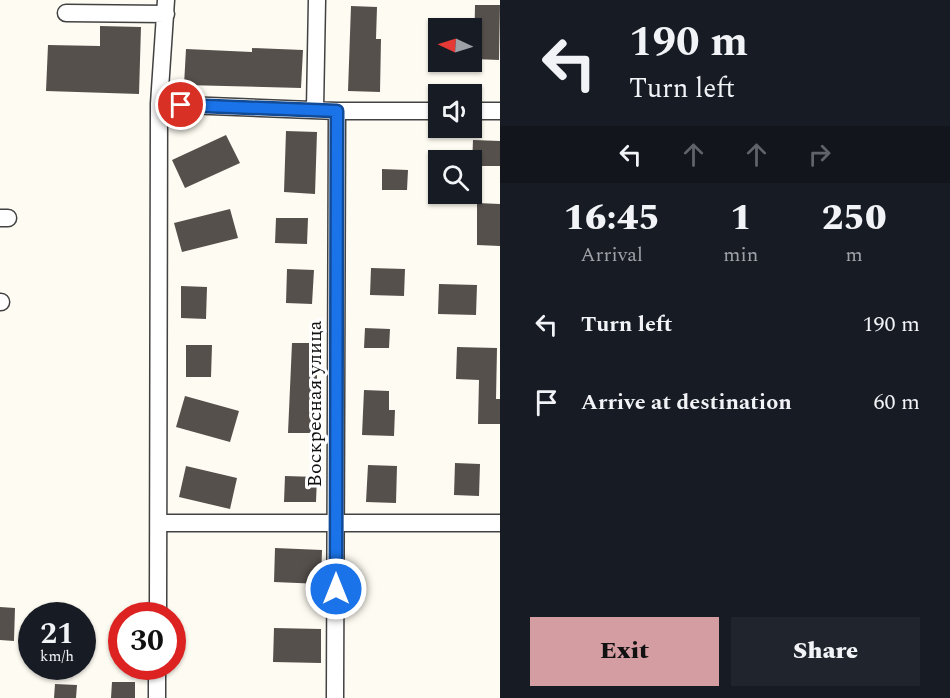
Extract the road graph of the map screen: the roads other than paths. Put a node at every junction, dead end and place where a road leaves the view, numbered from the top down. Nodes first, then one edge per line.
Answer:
1 (317, 0) edge
2 (166, 7) edge
3 (66, 13) dead end
4 (159, 104) junction
5 (315, 109) junction
6 (337, 111) junction
7 (428, 111) edge
8 (482, 111) edge
9 (500, 111) edge
10 (159, 523) junction
11 (336, 523) junction
12 (500, 523) edge
13 (158, 602) edge
14 (158, 680) edge
15 (157, 698) edge
16 (335, 698) edge

1 - 5 street
2 - 3 street
2 - 4 street
4 - 5 street
4 - 10 street
5 - 6 street
6 - 7 street
6 - 11 street, Воскресная улица
8 - 9 street
10 - 11 street
10 - 13 street
11 - 12 street
11 - 16 street, Воскресная улица
14 - 15 street

